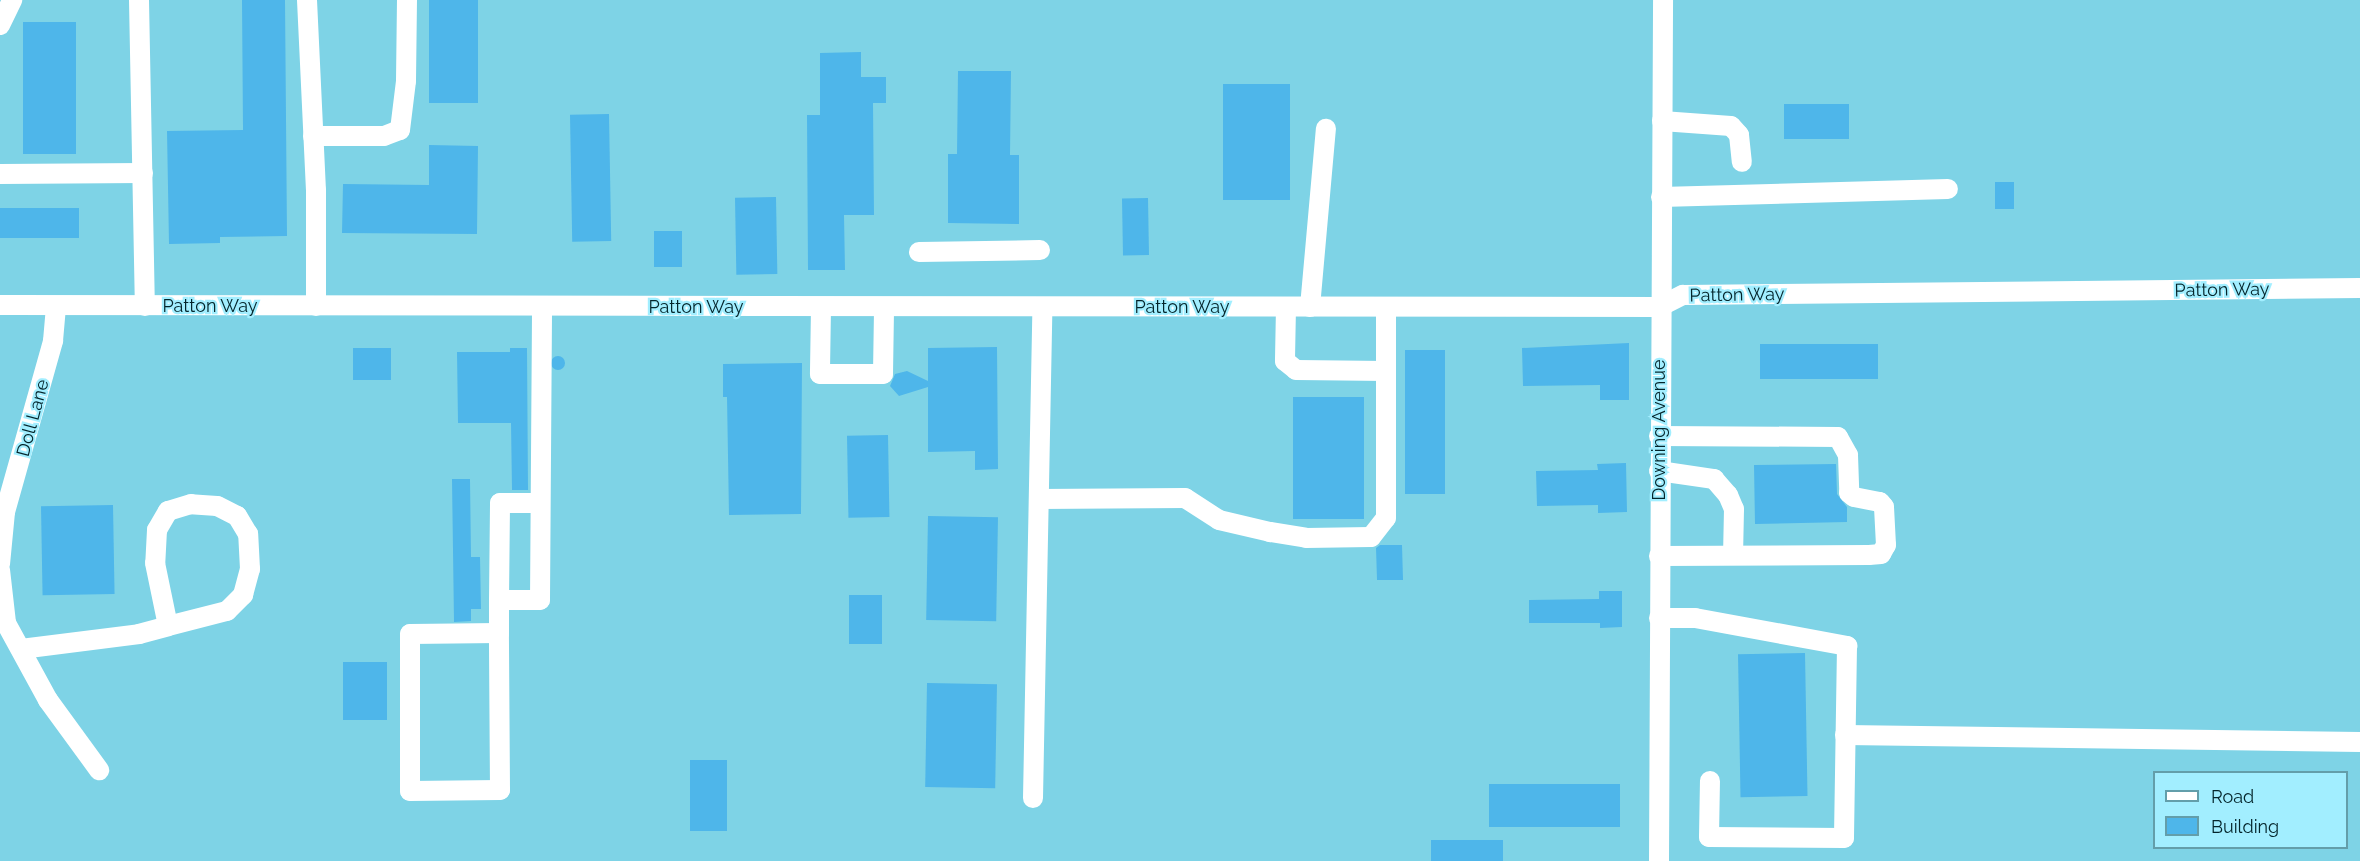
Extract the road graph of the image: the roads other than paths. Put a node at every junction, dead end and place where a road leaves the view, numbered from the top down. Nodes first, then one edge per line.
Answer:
1 (12, 0) edge
2 (140, 0) edge
3 (307, 0) edge
4 (407, 0) edge
5 (1663, 0) edge
6 (0, 25) edge
7 (1662, 122) junction
8 (1326, 129) dead end
9 (313, 136) junction
10 (1742, 162) dead end
11 (143, 173) junction
12 (0, 174) edge
13 (1948, 189) dead end
14 (1661, 197) junction
15 (1040, 250) dead end
16 (919, 252) dead end
17 (2360, 288) edge
18 (0, 305) edge
19 (56, 306) junction
20 (145, 306) junction
21 (316, 306) junction
22 (542, 307) junction
23 (821, 307) junction
24 (884, 307) junction
25 (1042, 307) junction
26 (1286, 307) junction
27 (1310, 307) junction
28 (1386, 307) junction
29 (1659, 307) junction
30 (1386, 371) junction
31 (1659, 436) junction
32 (1659, 471) junction
33 (1039, 499) junction
34 (540, 502) junction
35 (1733, 555) junction
36 (1659, 556) junction
37 (0, 564) edge
38 (0, 570) edge
39 (499, 600) junction
40 (1659, 618) junction
41 (168, 626) junction
42 (499, 633) junction
43 (21, 649) junction
44 (1845, 735) junction
45 (2360, 742) edge
46 (99, 770) dead end
47 (1710, 781) dead end
48 (1033, 798) dead end
49 (1659, 861) edge

1 - 6 street
2 - 11 street
3 - 9 street
4 - 9 street
5 - 7 street, Downing Avenue
7 - 10 street
7 - 14 street, Downing Avenue
8 - 27 street
9 - 21 street
11 - 12 street
11 - 20 street
13 - 14 street
14 - 29 street, Downing Avenue
15 - 16 street
17 - 29 street, Patton Way
18 - 19 street, Patton Way
19 - 20 street, Patton Way
19 - 37 street, Doll Lane
20 - 21 street, Patton Way
21 - 22 street, Patton Way
22 - 23 street, Patton Way
22 - 34 street
23 - 24 street, Patton Way
23 - 24 street
24 - 25 street, Patton Way
25 - 26 street, Patton Way
25 - 33 street
26 - 27 street, Patton Way
26 - 30 street
27 - 28 street, Patton Way
28 - 29 street, Patton Way
28 - 30 street
29 - 31 street, Downing Avenue
30 - 33 street
31 - 32 street, Downing Avenue
31 - 35 street
32 - 35 street
32 - 36 street, Downing Avenue
33 - 48 street
34 - 39 street
34 - 39 street
35 - 36 street
36 - 40 street, Downing Avenue
38 - 43 street
39 - 42 street
40 - 44 street
40 - 49 street, Downing Avenue
41 - 41 street
41 - 43 street
42 - 42 street
43 - 46 street
44 - 45 street
44 - 47 street

